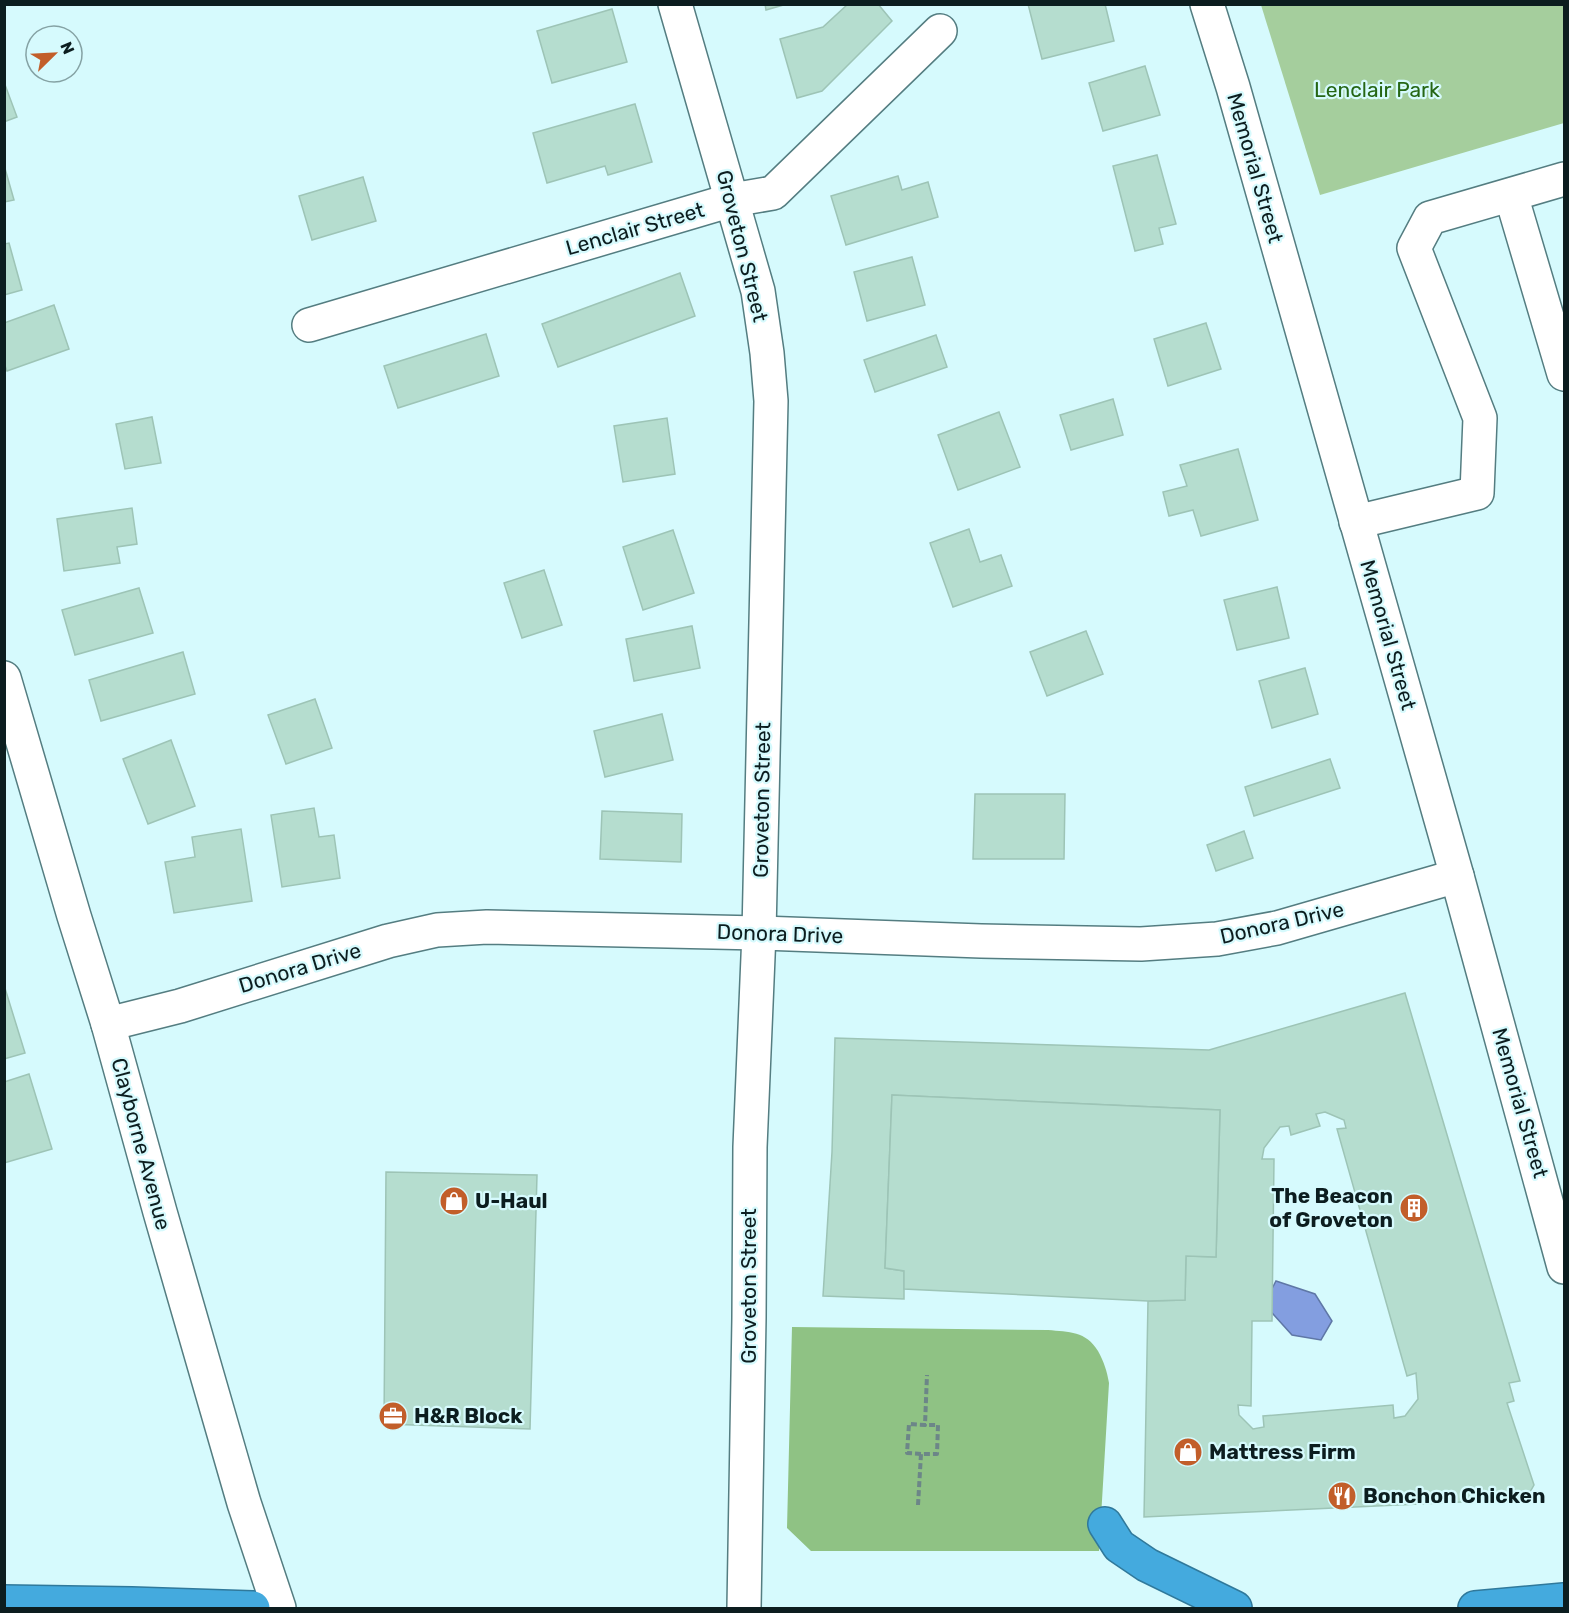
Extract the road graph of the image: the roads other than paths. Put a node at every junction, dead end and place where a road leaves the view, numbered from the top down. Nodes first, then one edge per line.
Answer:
1 (675, 4) edge
2 (1208, 4) edge
3 (940, 32) dead end
4 (1564, 179) edge
5 (1511, 195) junction
6 (732, 200) junction
7 (309, 325) dead end
8 (1564, 374) edge
9 (1356, 522) junction
10 (4, 678) edge
11 (1456, 876) junction
12 (759, 933) junction
13 (108, 1024) junction
14 (1559, 1224) edge
15 (1564, 1267) edge
16 (1105, 1524) dead end
17 (1564, 1600) edge
18 (4, 1602) edge
19 (253, 1608) edge
20 (279, 1608) edge
21 (744, 1608) edge
22 (1235, 1608) edge
23 (1475, 1608) edge

1 - 6 street, Groveton Street
2 - 9 street, Memorial Street
3 - 6 street, Lenclair Street
4 - 5 street
5 - 8 street
5 - 9 street
6 - 7 street, Lenclair Street
6 - 12 street, Groveton Street
9 - 11 street, Memorial Street
10 - 13 street, Clayborne Avenue
11 - 12 street, Donora Drive
11 - 14 street, Memorial Street
12 - 13 street, Donora Drive
12 - 21 street, Groveton Street
13 - 20 street, Clayborne Avenue
14 - 15 street, Memorial Street
16 - 22 highway
17 - 23 highway
18 - 19 highway

